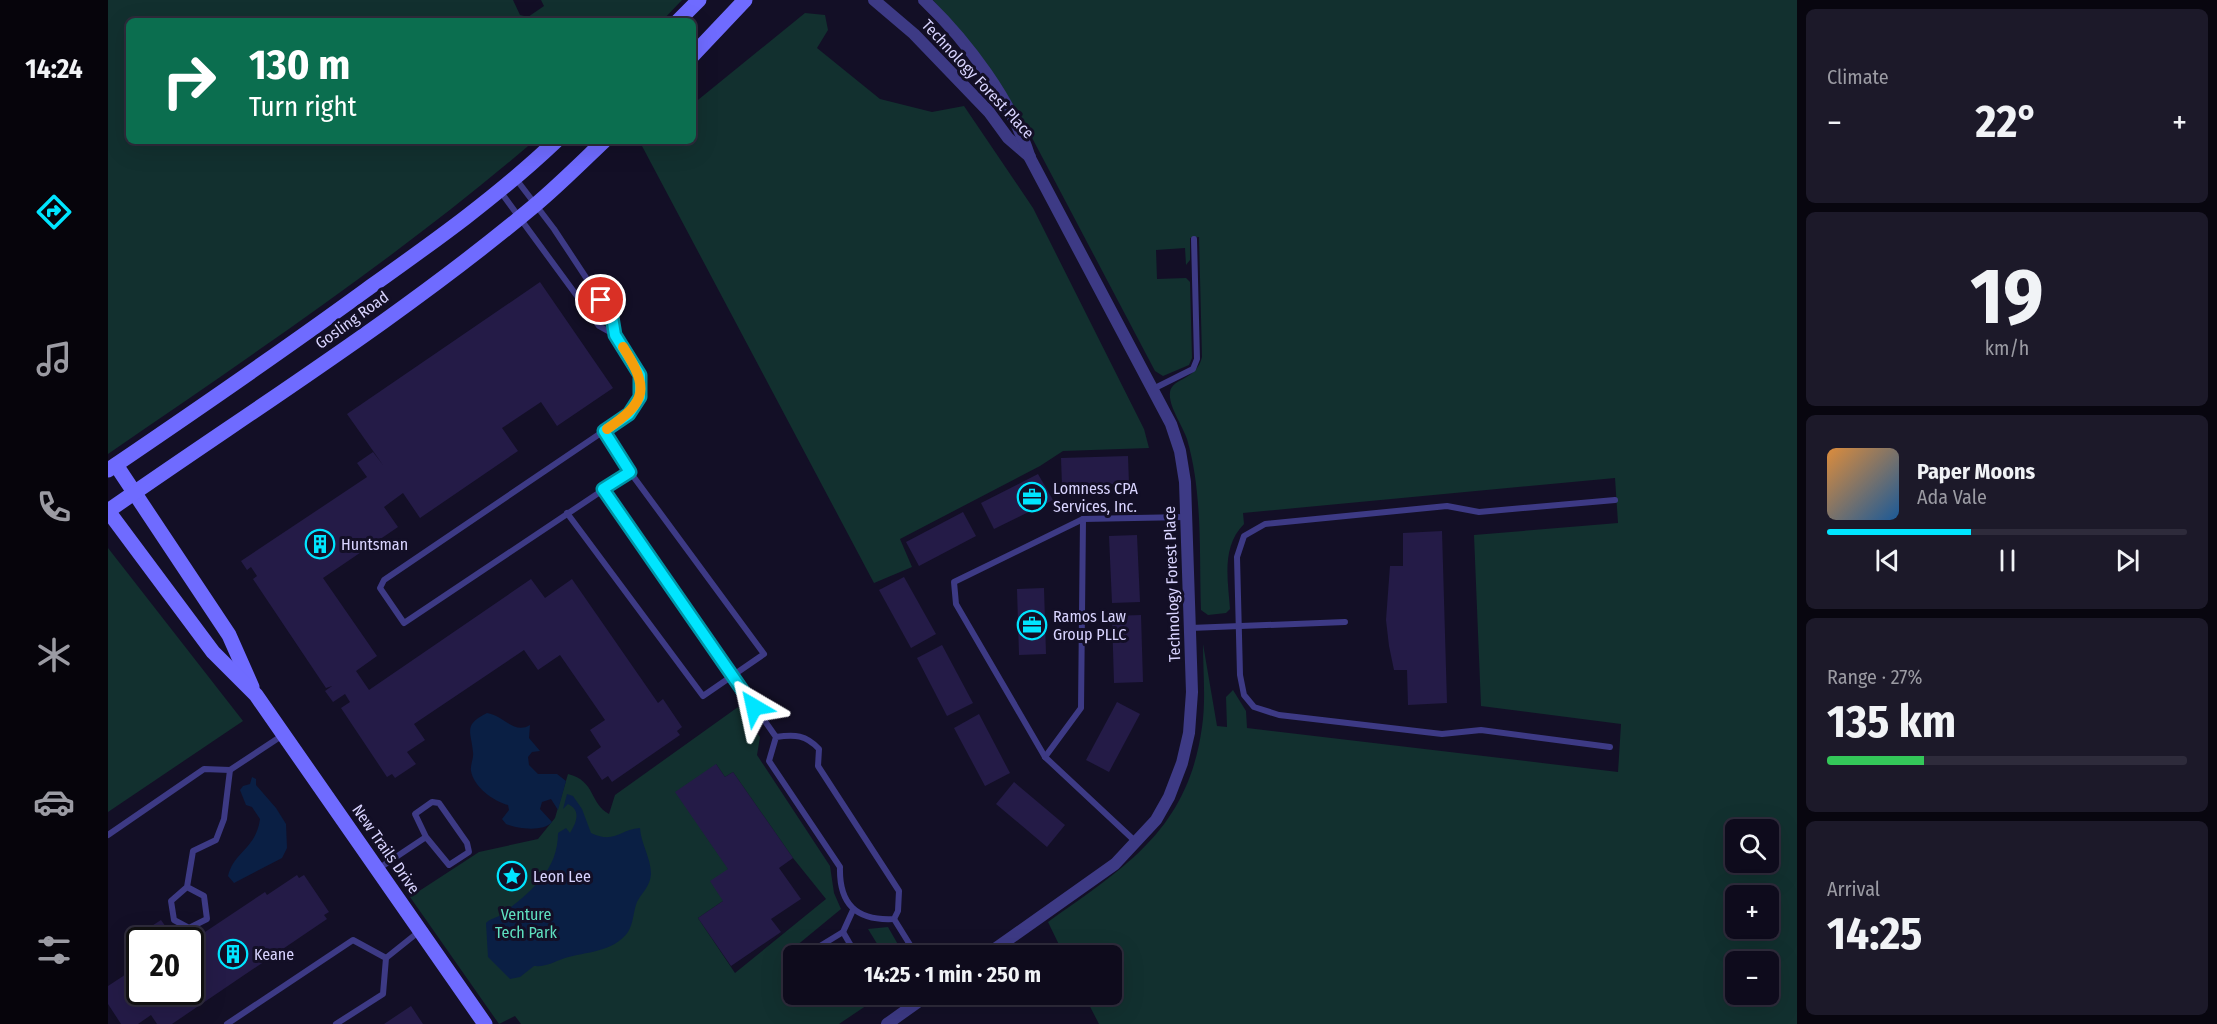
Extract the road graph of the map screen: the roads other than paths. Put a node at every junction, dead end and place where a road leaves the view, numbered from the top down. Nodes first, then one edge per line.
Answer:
1 (699, 0) edge
2 (745, 0) edge
3 (874, 0) edge
4 (924, 0) edge
5 (681, 18) edge
6 (696, 52) edge
7 (553, 144) edge
8 (601, 144) edge
9 (1030, 158) junction
10 (516, 179) junction
11 (500, 191) junction
12 (536, 204) junction
13 (521, 216) junction
14 (1194, 239) dead end
15 (615, 335) junction
16 (1153, 390) junction
17 (604, 431) junction
18 (112, 467) edge
19 (630, 472) junction
20 (603, 489) junction
21 (135, 492) junction
22 (1615, 500) dead end
23 (108, 511) edge
24 (567, 513) junction
25 (1186, 517) junction
26 (1083, 519) junction
27 (1345, 622) dead end
28 (1239, 626) junction
29 (1189, 628) junction
30 (732, 676) junction
31 (256, 695) junction
32 (284, 735) junction
33 (776, 737) junction
34 (1610, 747) dead end
35 (1045, 757) junction
36 (230, 770) junction
37 (108, 835) edge
38 (426, 837) junction
39 (1136, 842) junction
40 (378, 869) junction
41 (187, 887) junction
42 (854, 910) junction
43 (894, 919) junction
44 (421, 930) junction
45 (843, 932) junction
46 (822, 945) edge
47 (851, 945) edge
48 (910, 945) edge
49 (1001, 945) edge
50 (386, 958) junction
51 (913, 1005) edge
52 (227, 1024) edge
53 (336, 1024) edge
54 (485, 1024) edge
55 (886, 1024) edge

1 - 5 main road
2 - 6 main road
3 - 9 street, Technology Forest Place
4 - 9 street, Technology Forest Place
7 - 10 main road, Gosling Road
8 - 12 main road, Gosling Road
9 - 16 street, Technology Forest Place
10 - 11 main road, Gosling Road
10 - 12 lane
11 - 13 lane
11 - 18 main road, Gosling Road
12 - 13 main road, Gosling Road
12 - 15 lane
13 - 15 lane
13 - 21 main road, Gosling Road
14 - 16 lane
15 - 17 lane
16 - 25 street, Technology Forest Place
17 - 19 lane
17 - 24 lane
18 - 21 main road, New Trails Drive
19 - 20 lane
19 - 30 lane
20 - 24 lane
20 - 30 lane
21 - 23 main road, Gosling Road
21 - 31 main road, New Trails Drive
22 - 28 lane
23 - 31 main road, New Trails Drive
24 - 30 lane
25 - 26 lane
25 - 29 street, Technology Forest Place
26 - 35 lane
26 - 35 lane
27 - 28 lane
28 - 29 lane
28 - 34 lane
29 - 39 street, Technology Forest Place
30 - 33 lane
31 - 32 main road, New Trails Drive
32 - 36 lane
32 - 40 main road, New Trails Drive
33 - 42 lane
33 - 43 lane
35 - 39 lane
36 - 37 lane
36 - 41 lane
38 - 38 lane
38 - 40 lane
39 - 49 street, Technology Forest Place
40 - 44 main road, New Trails Drive
41 - 41 lane
42 - 43 lane
42 - 45 lane
43 - 48 lane
44 - 50 lane
44 - 54 main road, New Trails Drive
45 - 46 lane
45 - 47 lane
50 - 52 lane
50 - 53 lane
51 - 55 street

